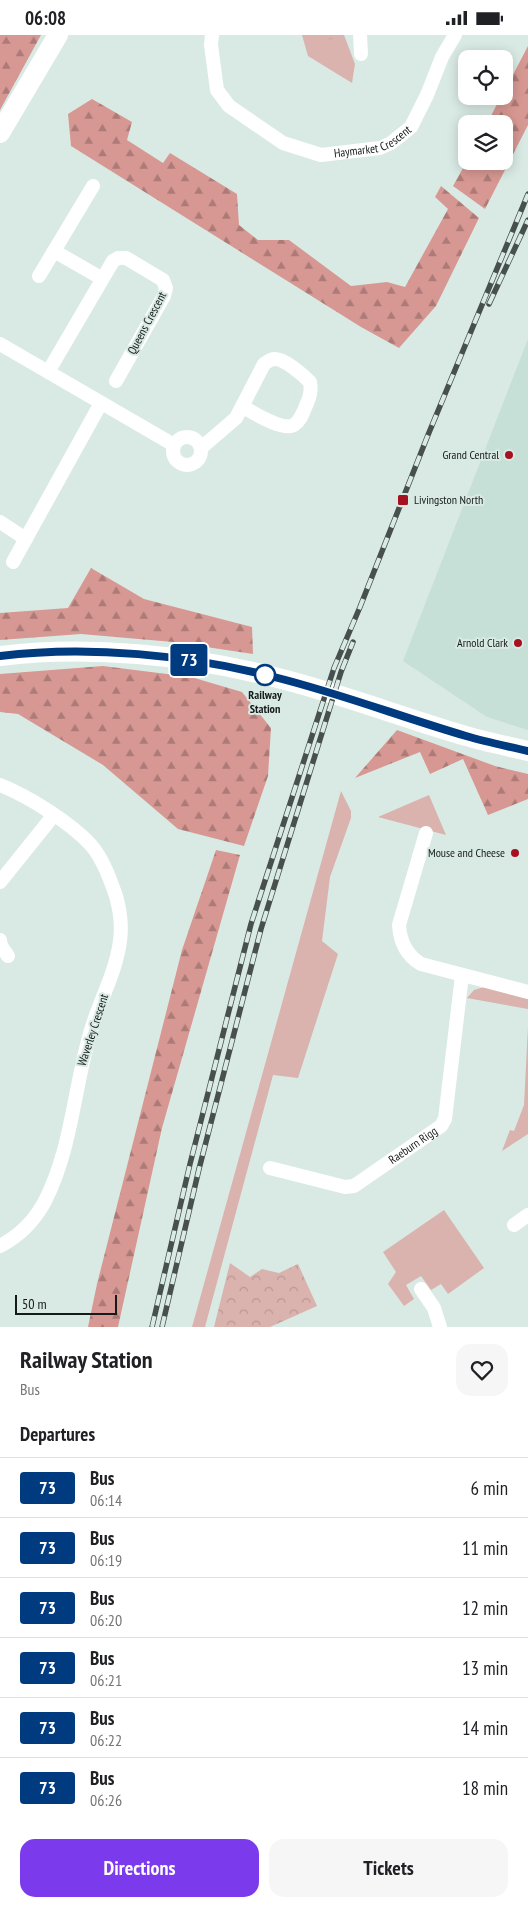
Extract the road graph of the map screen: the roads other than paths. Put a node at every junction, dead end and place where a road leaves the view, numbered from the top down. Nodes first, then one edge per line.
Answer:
1 (58, 35) edge
2 (212, 35) edge
3 (360, 35) edge
4 (455, 35) edge
5 (361, 54) dead end
6 (0, 133) edge
7 (92, 186) dead end
8 (54, 251) junction
9 (39, 276) dead end
10 (102, 278) junction
11 (0, 344) edge
12 (48, 371) junction
13 (116, 381) dead end
14 (101, 403) junction
15 (242, 407) junction
16 (190, 437) junction
17 (213, 438) junction
18 (174, 445) junction
19 (201, 448) junction
20 (0, 522) edge
21 (26, 539) junction
22 (13, 562) dead end
23 (0, 656) edge
24 (528, 751) edge
25 (0, 785) edge
26 (53, 816) junction
27 (426, 833) dead end
28 (0, 882) edge
29 (0, 940) edge
30 (8, 956) dead end
31 (462, 975) junction
32 (528, 992) edge
33 (270, 1168) dead end
34 (528, 1215) edge
35 (514, 1225) dead end
36 (0, 1246) edge
37 (420, 1289) dead end
38 (440, 1327) edge

1 - 6 street
2 - 4 street, Haymarket Crescent
3 - 5 street
7 - 8 street
8 - 9 street
8 - 10 street
10 - 12 street, Queens Crescent
10 - 13 street, Queens Crescent
11 - 12 street
12 - 14 street
14 - 18 street
14 - 21 street
15 - 15 street
15 - 17 street
16 - 17 street
16 - 18 street
16 - 19 street
17 - 19 street
18 - 19 street
20 - 21 street
21 - 22 street
23 - 24 street
25 - 26 street, Waverley Crescent
26 - 28 street
26 - 36 street, Waverley Crescent
27 - 31 street
29 - 30 street
31 - 32 street
31 - 33 street, Raeburn Rigg
34 - 35 street
37 - 38 street

